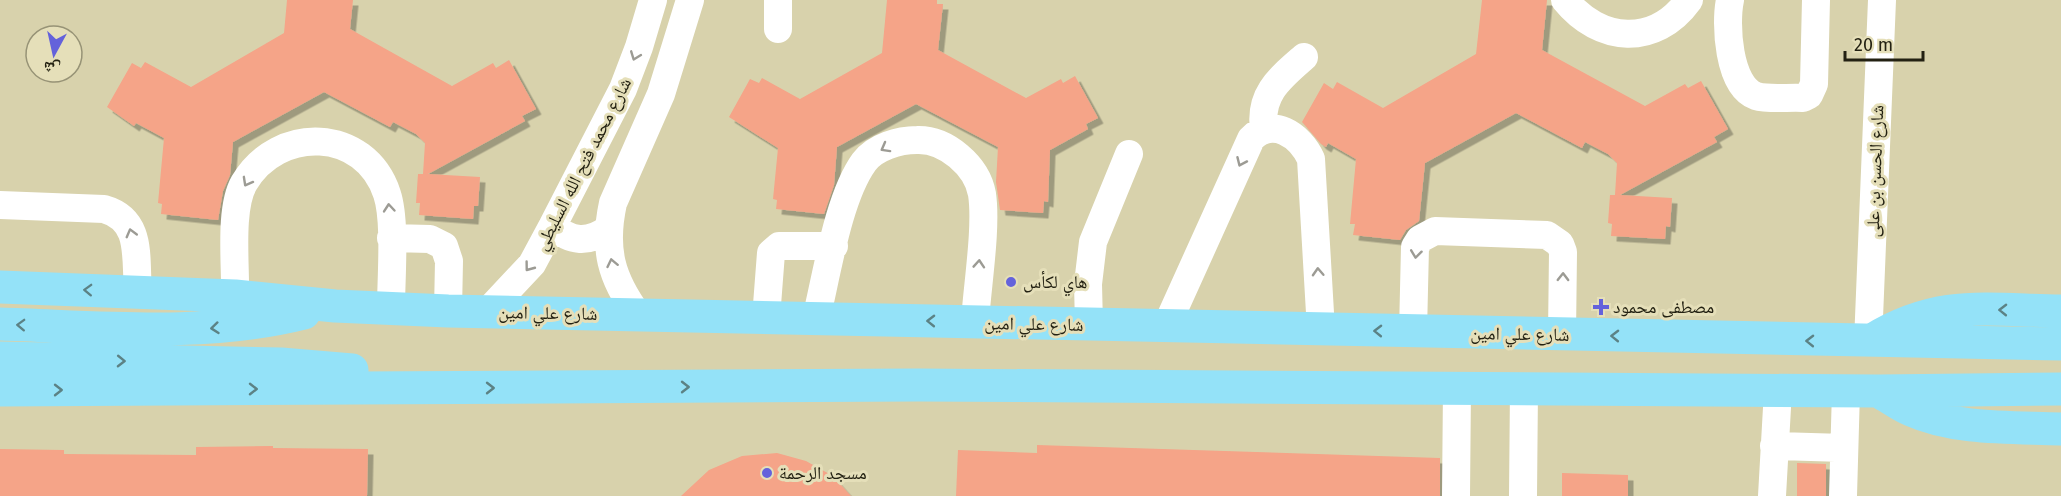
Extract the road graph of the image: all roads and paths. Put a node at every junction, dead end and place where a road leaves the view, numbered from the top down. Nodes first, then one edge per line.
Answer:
1 (653, 0) edge
2 (690, 0) edge
3 (778, 0) edge
4 (1565, 0) edge
5 (1689, 0) edge
6 (1730, 0) edge
7 (1816, 0) edge
8 (1882, 0) edge
9 (778, 29) dead end
10 (1304, 57) dead end
11 (1264, 129) junction
12 (1129, 154) dead end
13 (0, 205) edge
14 (553, 225) junction
15 (608, 229) junction
16 (391, 238) junction
17 (834, 246) junction
18 (0, 287) edge
19 (138, 291) junction
20 (236, 296) junction
21 (335, 306) junction
22 (391, 308) junction
23 (448, 311) junction
24 (487, 312) junction
25 (2061, 312) edge
26 (638, 315) junction
27 (766, 318) junction
28 (816, 319) junction
29 (975, 322) junction
30 (0, 324) edge
31 (1089, 325) junction
32 (1166, 327) junction
33 (1321, 330) junction
34 (1413, 332) junction
35 (1562, 335) junction
36 (1868, 342) junction
37 (2061, 344) edge
38 (0, 357) edge
39 (1457, 387) junction
40 (440, 388) junction
41 (1524, 388) junction
42 (2061, 389) edge
43 (0, 390) edge
44 (1778, 390) junction
45 (1846, 391) junction
46 (1878, 391) junction
47 (2061, 429) edge
48 (1774, 446) junction
49 (1844, 448) junction
50 (1456, 496) edge
51 (1523, 496) edge
52 (1772, 496) edge
53 (1843, 496) edge

1 -> 14 street, شارع محمد فتح الله السليطي
2 - 15 street
3 - 9 street
4 - 5 street
6 - 7 street
8 - 36 street, شارع الحسن بن على
10 - 11 street
11 -> 32 street
33 -> 11 street
12 - 31 street
19 -> 13 street
14 - 15 street
14 -> 24 street, شارع محمد فتح الله السليطي
26 -> 15 street
16 -> 20 street
16 - 22 street
16 - 23 street
17 - 27 street
17 - 28 street
29 -> 17 street
19 -> 18 main road, شارع علي امين
19 - 20 main road, شارع علي امين
20 - 21 main road, شارع علي امين
21 - 22 main road, شارع علي امين
21 -> 30 main road
22 - 23 main road, شارع علي امين
23 - 24 main road, شارع علي امين
24 - 26 main road, شارع علي امين
25 -> 36 main road
26 - 27 main road, شارع علي امين
27 - 28 main road, شارع علي امين
29 -> 28 main road, شارع علي امين
29 - 31 main road, شارع علي امين
31 - 32 main road, شارع علي امين
32 - 33 main road, شارع علي امين
34 -> 33 main road, شارع علي امين
34 - 35 main road, شارع علي امين
35 -> 34 street
36 -> 35 main road, شارع علي امين
36 - 37 main road, شارع علي امين
38 -> 40 main road
40 -> 39 main road
39 - 41 main road
39 - 50 street
43 -> 40 main road
41 - 44 main road
41 - 51 street
42 - 46 main road
44 - 45 main road
44 - 48 street
45 - 46 main road
45 - 49 street
46 - 47 main road
48 - 49 street
48 - 52 street
49 - 53 street

